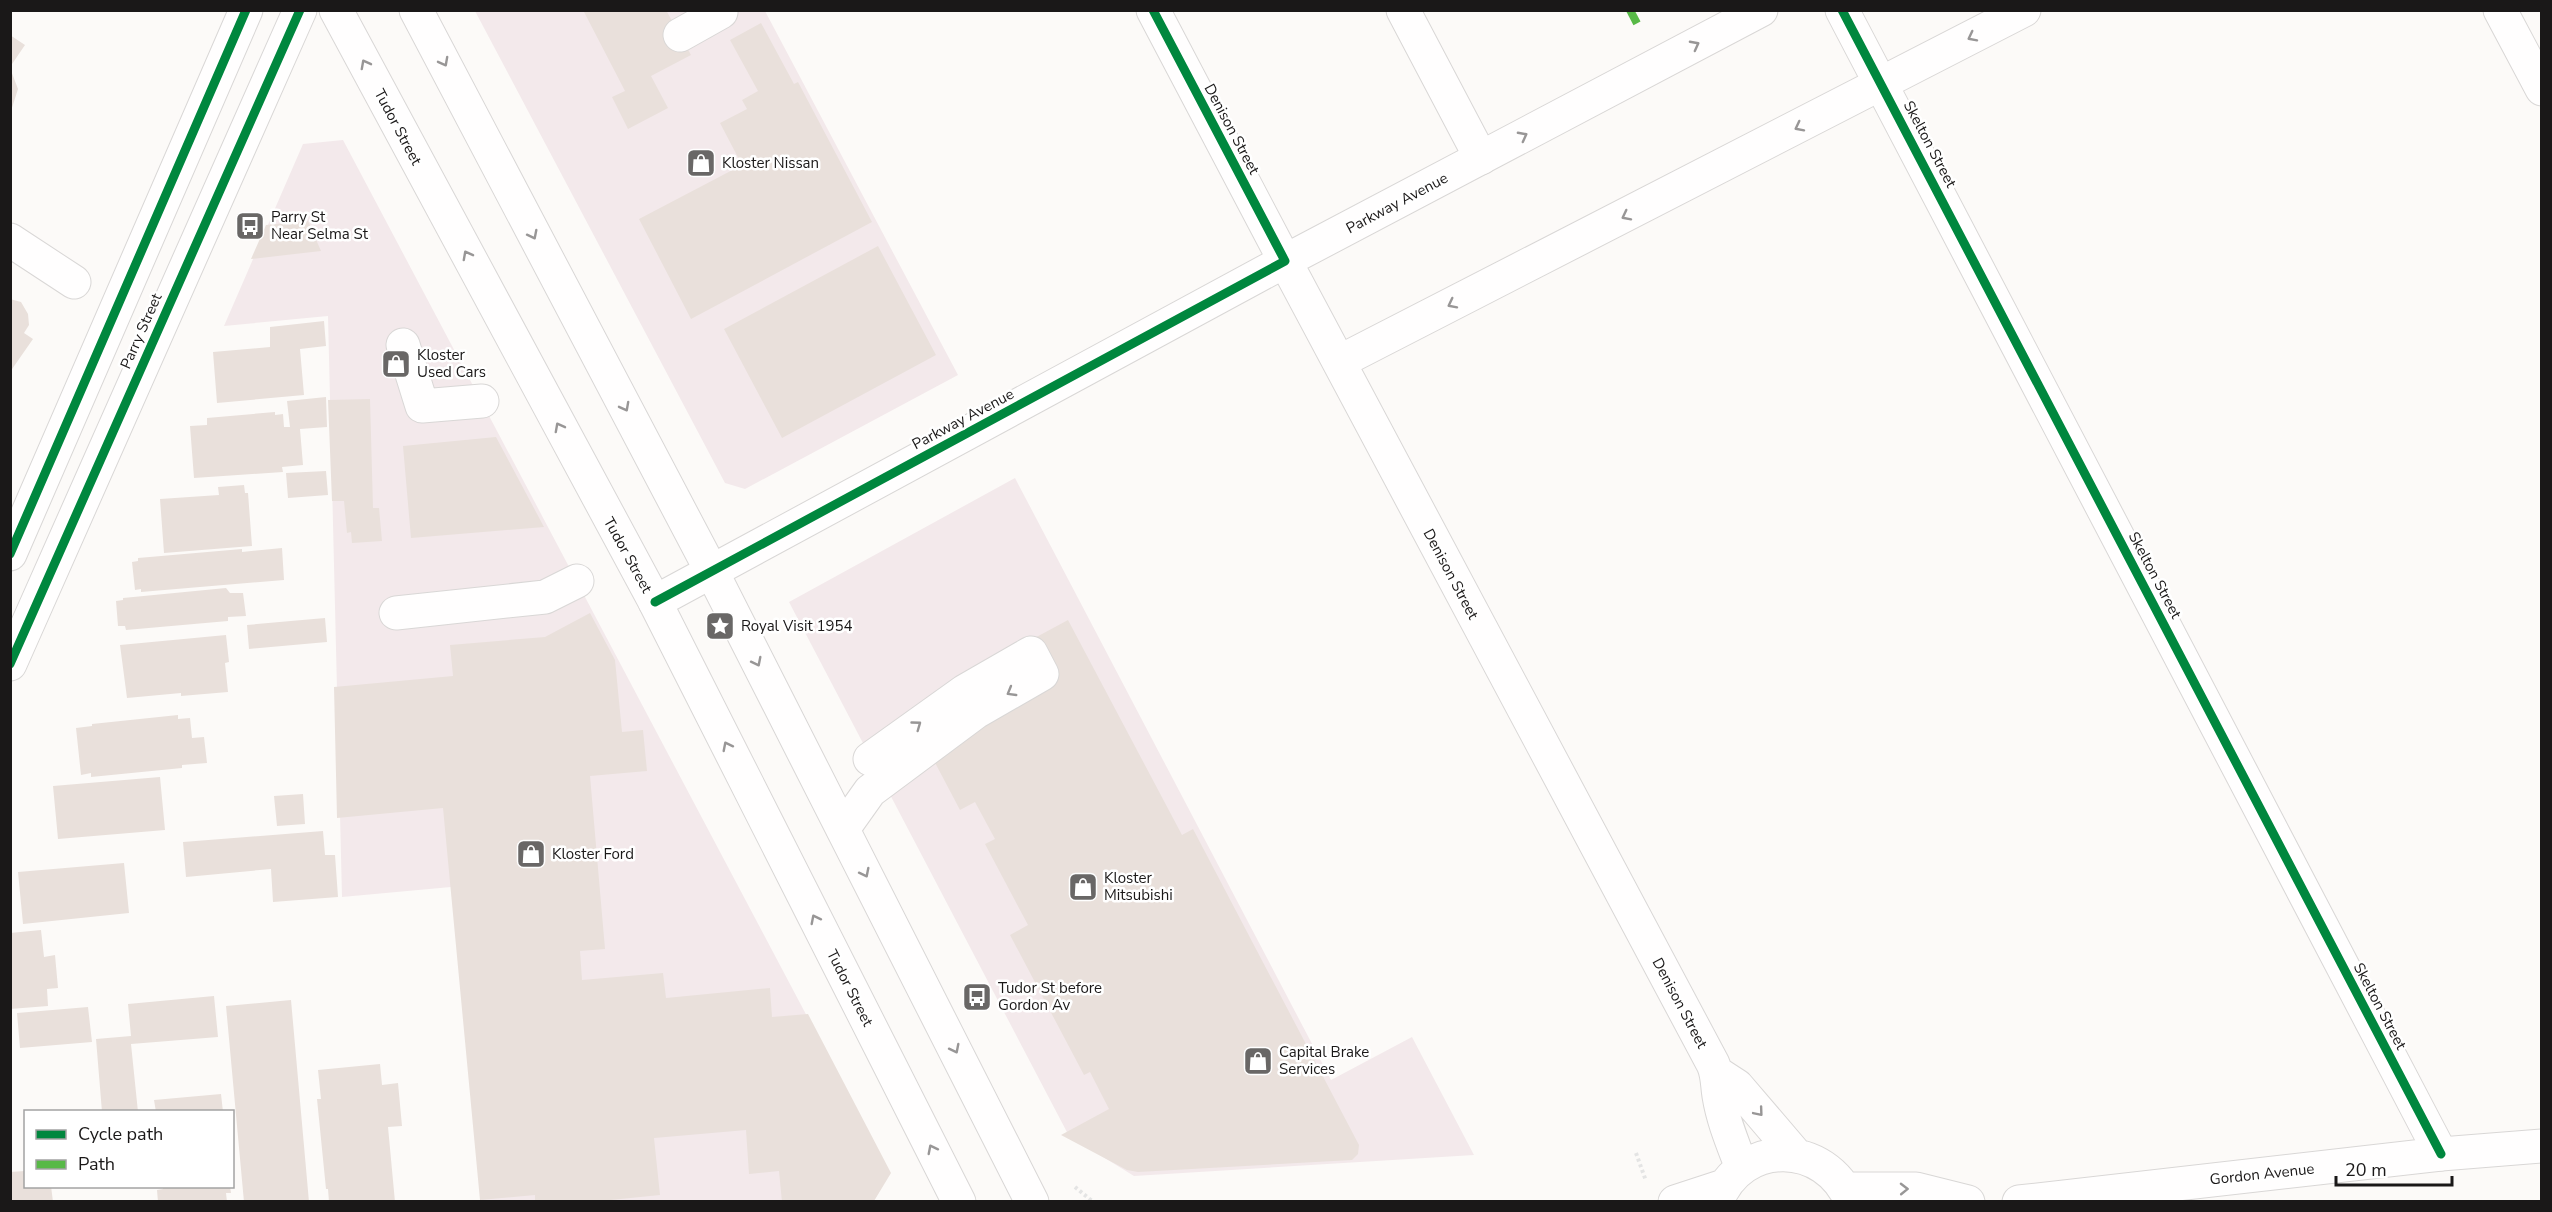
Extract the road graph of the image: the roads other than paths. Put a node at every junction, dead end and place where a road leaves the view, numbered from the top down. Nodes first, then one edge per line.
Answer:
1 (246, 10) edge
2 (300, 10) edge
3 (336, 10) edge
4 (416, 10) edge
5 (720, 10) edge
6 (1153, 10) edge
7 (1403, 10) edge
8 (1761, 10) edge
9 (1842, 10) edge
10 (2024, 10) edge
11 (2499, 10) edge
12 (680, 35) dead end
13 (1881, 84) junction
14 (2541, 89) edge
15 (1481, 158) junction
16 (10, 240) edge
17 (1285, 261) junction
18 (74, 282) dead end
19 (404, 345) dead end
20 (1339, 362) junction
21 (482, 401) dead end
22 (10, 554) edge
23 (712, 572) junction
24 (577, 581) dead end
25 (655, 602) junction
26 (396, 613) dead end
27 (10, 664) edge
28 (870, 759) dead end
29 (843, 829) junction
30 (1717, 1073) junction
31 (2541, 1146) edge
32 (2441, 1154) junction
33 (1796, 1155) junction
34 (1727, 1185) edge
35 (1848, 1195) edge
36 (959, 1202) edge
37 (1032, 1202) edge
38 (1675, 1202) edge
39 (1968, 1202) edge
40 (2019, 1202) edge

1 - 22 main road
2 - 27 main road, Parry Street
25 -> 3 main road, Tudor Street
4 -> 23 main road
5 - 12 main road
6 - 17 main road, Denison Street
7 - 15 main road
15 -> 8 main road, Parkway Avenue
9 - 13 main road, Skelton Street
10 -> 13 main road
11 - 14 main road
13 -> 20 main road
13 - 32 main road, Skelton Street
15 - 17 main road, Parkway Avenue
16 - 18 main road
17 - 20 main road, Denison Street
17 - 23 main road, Parkway Avenue
19 - 21 main road
20 - 30 main road, Denison Street
23 - 25 main road, Parkway Avenue
23 -> 29 main road
24 - 26 main road
36 -> 25 main road, Tudor Street
28 -> 29 main road
29 -> 37 main road
30 -> 33 main road, Denison Street
30 - 34 main road, Denison Street
31 - 32 main road, Gordon Avenue
32 - 40 main road, Gordon Avenue
33 - 34 main road
33 - 35 main road
34 - 38 main road
35 -> 39 main road

